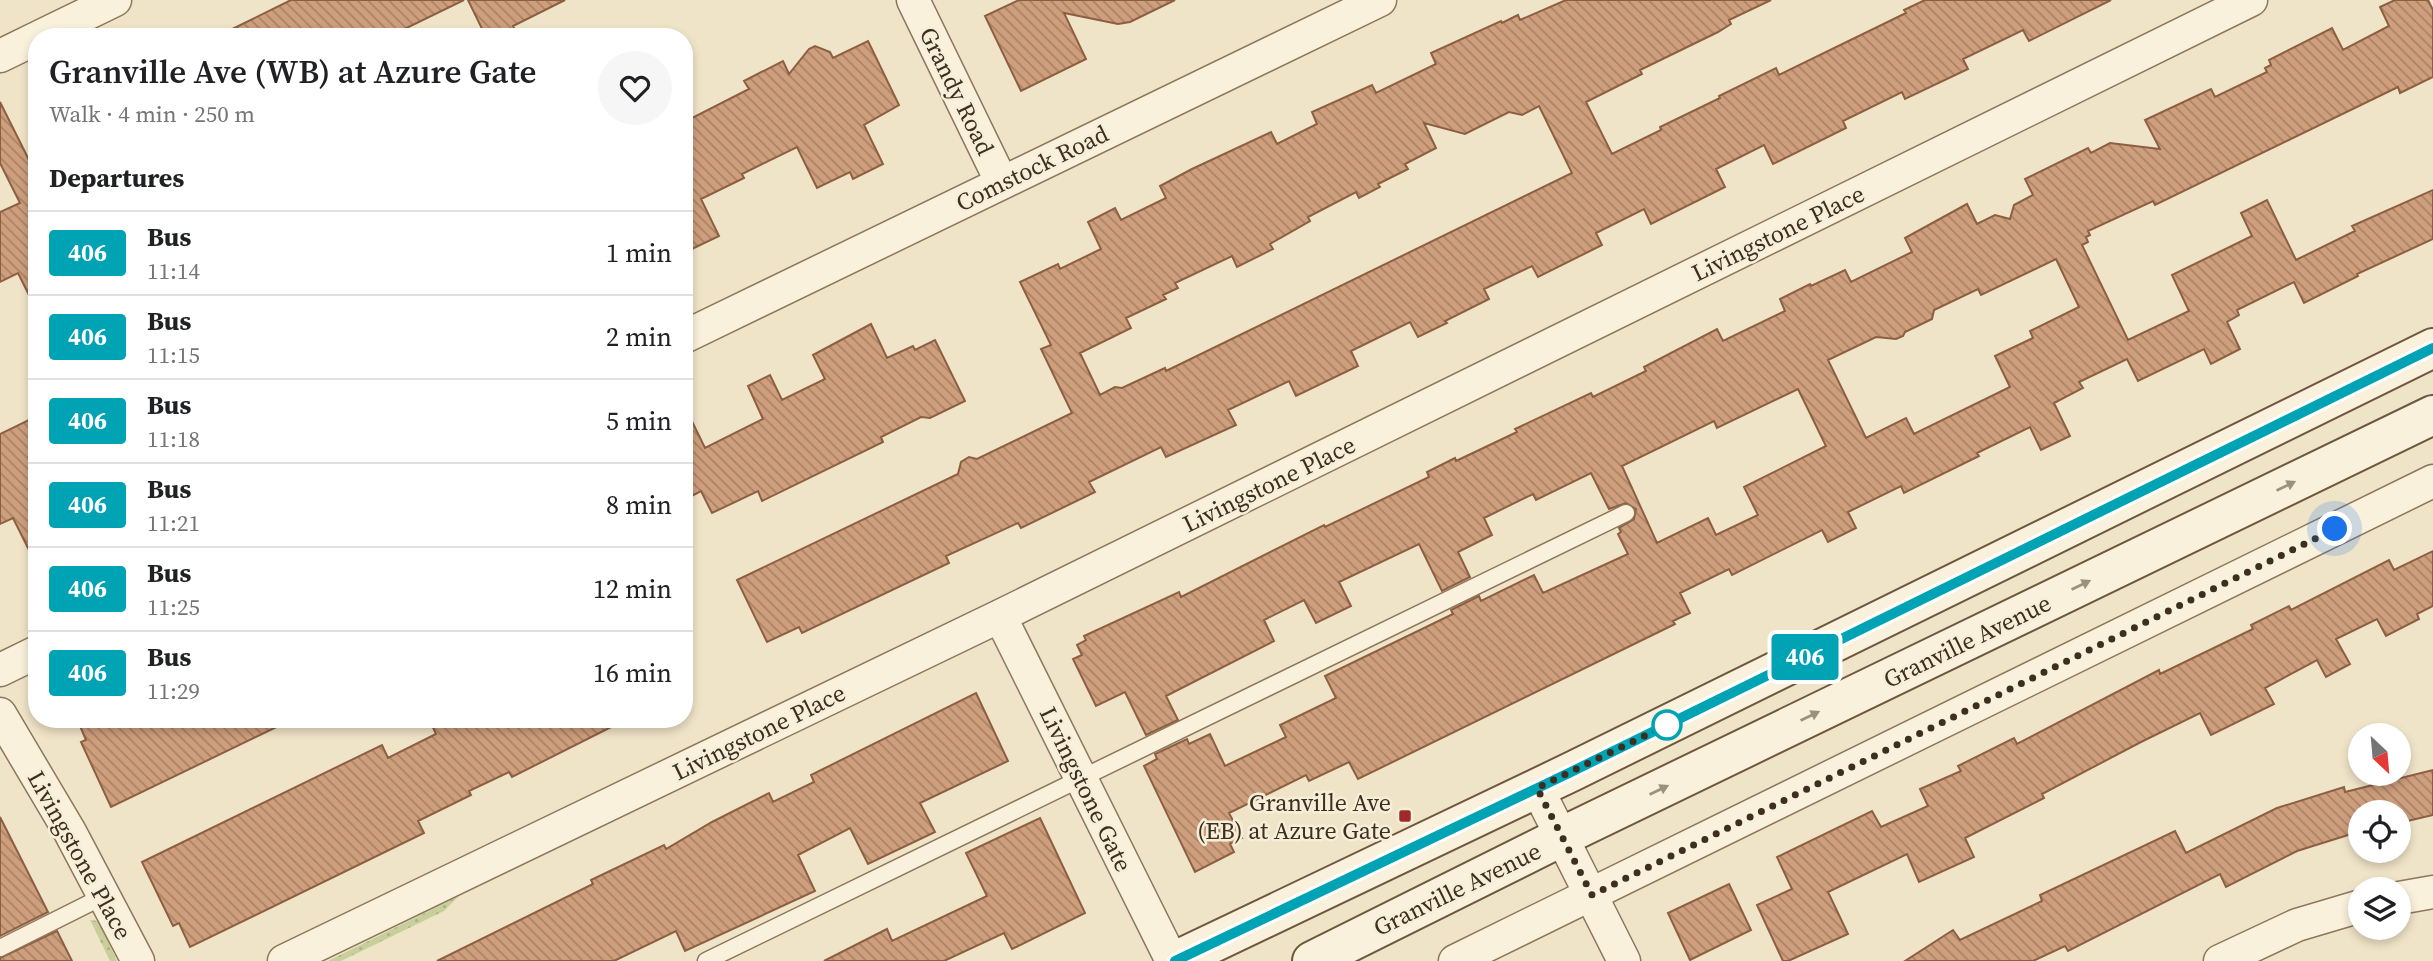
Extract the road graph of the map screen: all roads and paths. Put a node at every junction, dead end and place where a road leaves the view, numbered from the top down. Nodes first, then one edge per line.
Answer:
1 (115, 0) edge
2 (912, 0) edge
3 (1380, 0) edge
4 (2251, 0) edge
5 (57, 28) edge
6 (28, 42) edge
7 (0, 56) edge
8 (1002, 183) junction
9 (693, 333) edge
10 (2433, 348) edge
11 (2433, 415) edge
12 (2433, 481) edge
13 (1626, 513) dead end
14 (1000, 616) junction
15 (28, 656) edge
16 (0, 670) edge
17 (0, 714) edge
18 (1081, 780) junction
19 (1537, 788) junction
20 (1563, 836) junction
21 (2433, 892) edge
22 (1592, 895) junction
23 (104, 896) junction
24 (2411, 896) edge
25 (2348, 910) edge
26 (0, 948) edge
27 (138, 961) edge
28 (284, 961) edge
29 (706, 961) edge
30 (1173, 961) edge
31 (1312, 961) edge
32 (1455, 961) edge
33 (1624, 961) edge
34 (2220, 961) edge

1 - 5 street
2 - 8 street, Grandy Road
3 - 8 street, Comstock Road
4 - 14 street, Livingstone Place
6 - 7 street
8 - 9 street, Comstock Road
10 - 19 main road
20 -> 11 main road, Granville Avenue
12 - 22 street
13 - 18 lane
14 - 18 street, Livingstone Gate
14 - 28 street, Livingstone Place
15 - 16 street
17 - 23 street, Livingstone Place
18 - 29 lane
18 - 30 street, Livingstone Gate
19 - 20 street
19 - 30 main road
20 - 22 street
20 - 31 main road, Granville Avenue
21 - 24 street
22 - 32 street
22 - 33 street
23 - 26 lane
23 - 27 street, Livingstone Place
25 - 34 street

